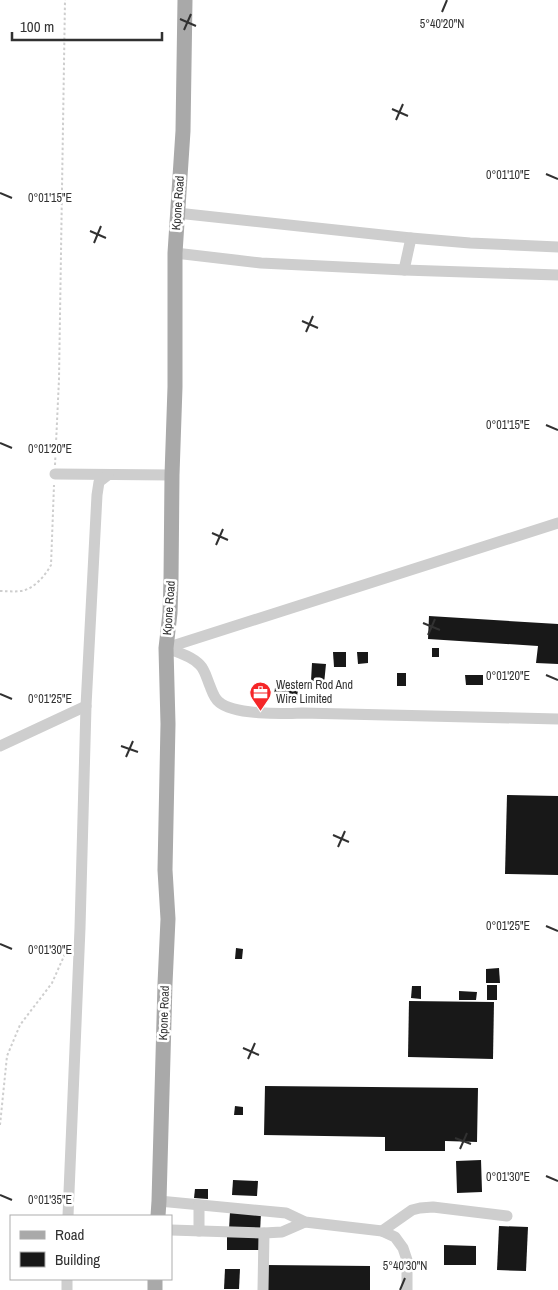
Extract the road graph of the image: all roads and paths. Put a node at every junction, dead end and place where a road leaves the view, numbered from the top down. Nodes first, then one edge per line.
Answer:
1 (65, 0) edge
2 (185, 0) edge
3 (177, 213) junction
4 (411, 238) junction
5 (558, 246) edge
6 (175, 253) junction
7 (404, 270) junction
8 (558, 275) edge
9 (55, 474) junction
10 (108, 475) junction
11 (172, 475) junction
12 (558, 523) edge
13 (0, 591) edge
14 (166, 648) junction
15 (86, 706) junction
16 (558, 719) edge
17 (0, 746) edge
18 (80, 928) junction
19 (0, 1125) edge
20 (159, 1201) junction
21 (199, 1205) junction
22 (68, 1215) edge
23 (158, 1215) edge
24 (507, 1216) dead end
25 (305, 1222) junction
26 (172, 1230) edge
27 (199, 1231) junction
28 (382, 1231) junction
29 (264, 1233) junction
30 (263, 1290) edge
31 (407, 1290) edge

1 - 9 path
2 - 3 main road, Kpone Road
3 - 4 street
3 - 6 main road, Kpone Road
4 - 5 street
4 - 7 street
6 - 7 street
6 - 11 main road, Kpone Road
7 - 8 street
9 - 10 street
9 - 13 path
10 - 11 street
10 - 15 street
11 - 14 main road, Kpone Road
12 - 14 street
14 - 16 street
14 - 20 main road, Kpone Road
15 - 17 street
15 - 18 street
18 - 19 path
18 - 22 street
20 - 21 street
20 - 23 main road, Kpone Road
21 - 25 street
21 - 27 street
24 - 28 street
25 - 28 street
25 - 29 street
26 - 27 street
27 - 29 street
28 - 31 street
29 - 30 street

